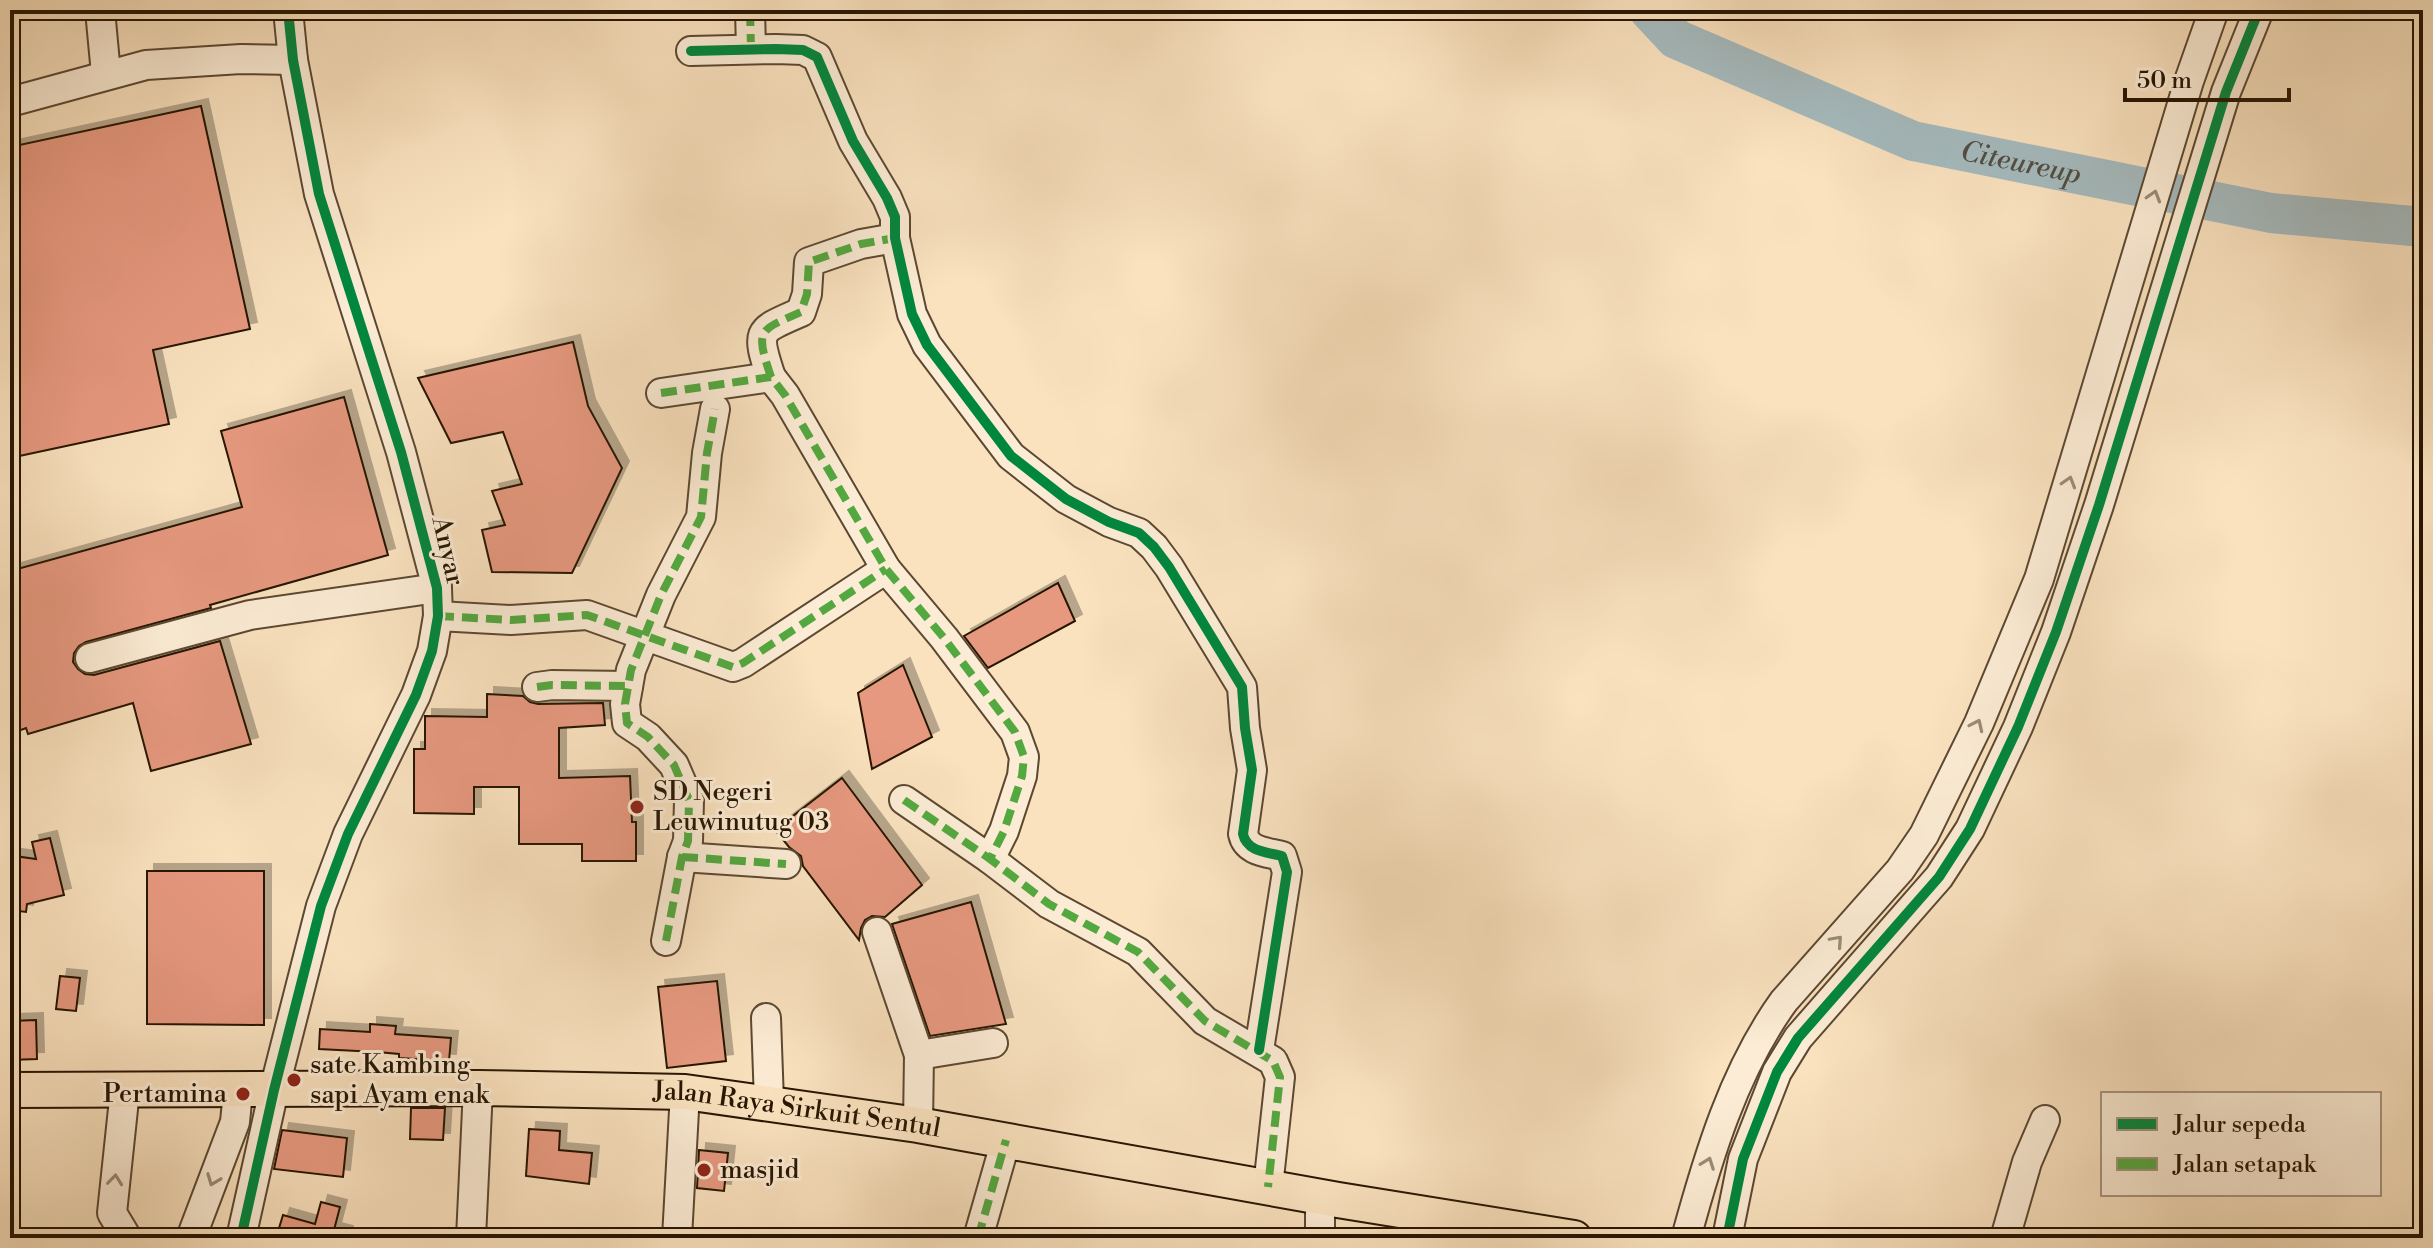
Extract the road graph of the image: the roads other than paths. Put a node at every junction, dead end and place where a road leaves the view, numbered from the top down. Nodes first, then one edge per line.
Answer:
1 (100, 10) edge
2 (288, 10) edge
3 (750, 10) edge
4 (2214, 10) edge
5 (2259, 10) edge
6 (751, 49) junction
7 (691, 51) dead end
8 (293, 60) junction
9 (106, 74) junction
10 (10, 102) edge
11 (895, 238) junction
12 (2124, 298) junction
13 (2158, 310) junction
14 (771, 377) junction
15 (661, 393) dead end
16 (715, 409) dead end
17 (886, 569) junction
18 (437, 588) junction
19 (438, 616) junction
20 (645, 634) junction
21 (90, 658) dead end
22 (628, 686) junction
23 (537, 687) dead end
24 (904, 800) dead end
25 (682, 857) junction
26 (990, 859) junction
27 (786, 864) dead end
28 (877, 932) dead end
29 (666, 941) dead end
30 (766, 1018) dead end
31 (993, 1043) dead end
32 (1259, 1050) junction
33 (919, 1055) junction
34 (478, 1088) junction
35 (10, 1090) edge
36 (125, 1090) junction
37 (274, 1090) junction
38 (238, 1091) junction
39 (685, 1092) junction
40 (769, 1102) junction
41 (1728, 1111) junction
42 (1758, 1119) junction
43 (2045, 1120) dead end
44 (918, 1125) junction
45 (1006, 1140) junction
46 (1268, 1187) junction
47 (1329, 1198) junction
48 (127, 1238) edge
49 (191, 1238) edge
50 (241, 1238) edge
51 (471, 1238) edge
52 (677, 1238) edge
53 (978, 1238) edge
54 (1320, 1238) edge
55 (1336, 1238) edge
56 (1569, 1238) edge
57 (1686, 1238) edge
58 (1727, 1238) edge
59 (2005, 1238) edge

1 - 9 street
2 - 8 street, Anyar
3 - 6 street
12 -> 4 street
5 - 13 street
6 - 7 street
6 - 11 street
8 - 9 street
8 - 18 street, Anyar
9 - 10 street
11 - 14 street
11 - 32 street
12 - 13 street
41 -> 12 street
13 - 42 street
14 - 15 street
14 - 17 street
16 - 20 street
17 - 20 street
17 - 26 street
18 - 19 street, Anyar
18 - 21 street
19 - 20 street
19 - 37 street, Anyar
20 - 22 street
22 - 23 street
22 - 25 street
24 - 26 street
25 - 27 street
25 - 29 street
26 - 32 street
28 - 33 street
30 - 40 street
31 - 33 street
32 - 46 street
33 - 44 street
34 - 37 main road, Jalan Raya Sirkuit Sentul
34 - 39 main road, Jalan Raya Sirkuit Sentul
34 - 51 street
35 - 36 main road, Jalan Raya Sirkuit Sentul
36 - 38 main road, Jalan Raya Sirkuit Sentul
48 -> 36 street
37 - 38 main road, Jalan Raya Sirkuit Sentul
37 - 50 street, Anyar
38 -> 49 street
39 - 40 main road, Jalan Raya Sirkuit Sentul
39 - 52 street
40 - 44 main road, Jalan Raya Sirkuit Sentul
41 - 42 street
57 -> 41 street
42 - 58 street
43 - 59 street
44 - 45 main road, Jalan Raya Sirkuit Sentul
45 - 46 main road, Jalan Raya Sirkuit Sentul
45 - 53 street
46 - 47 main road, Jalan Raya Sirkuit Sentul
47 - 54 street
47 - 55 street
47 - 56 main road, Jalan Raya Sirkuit Sentul

